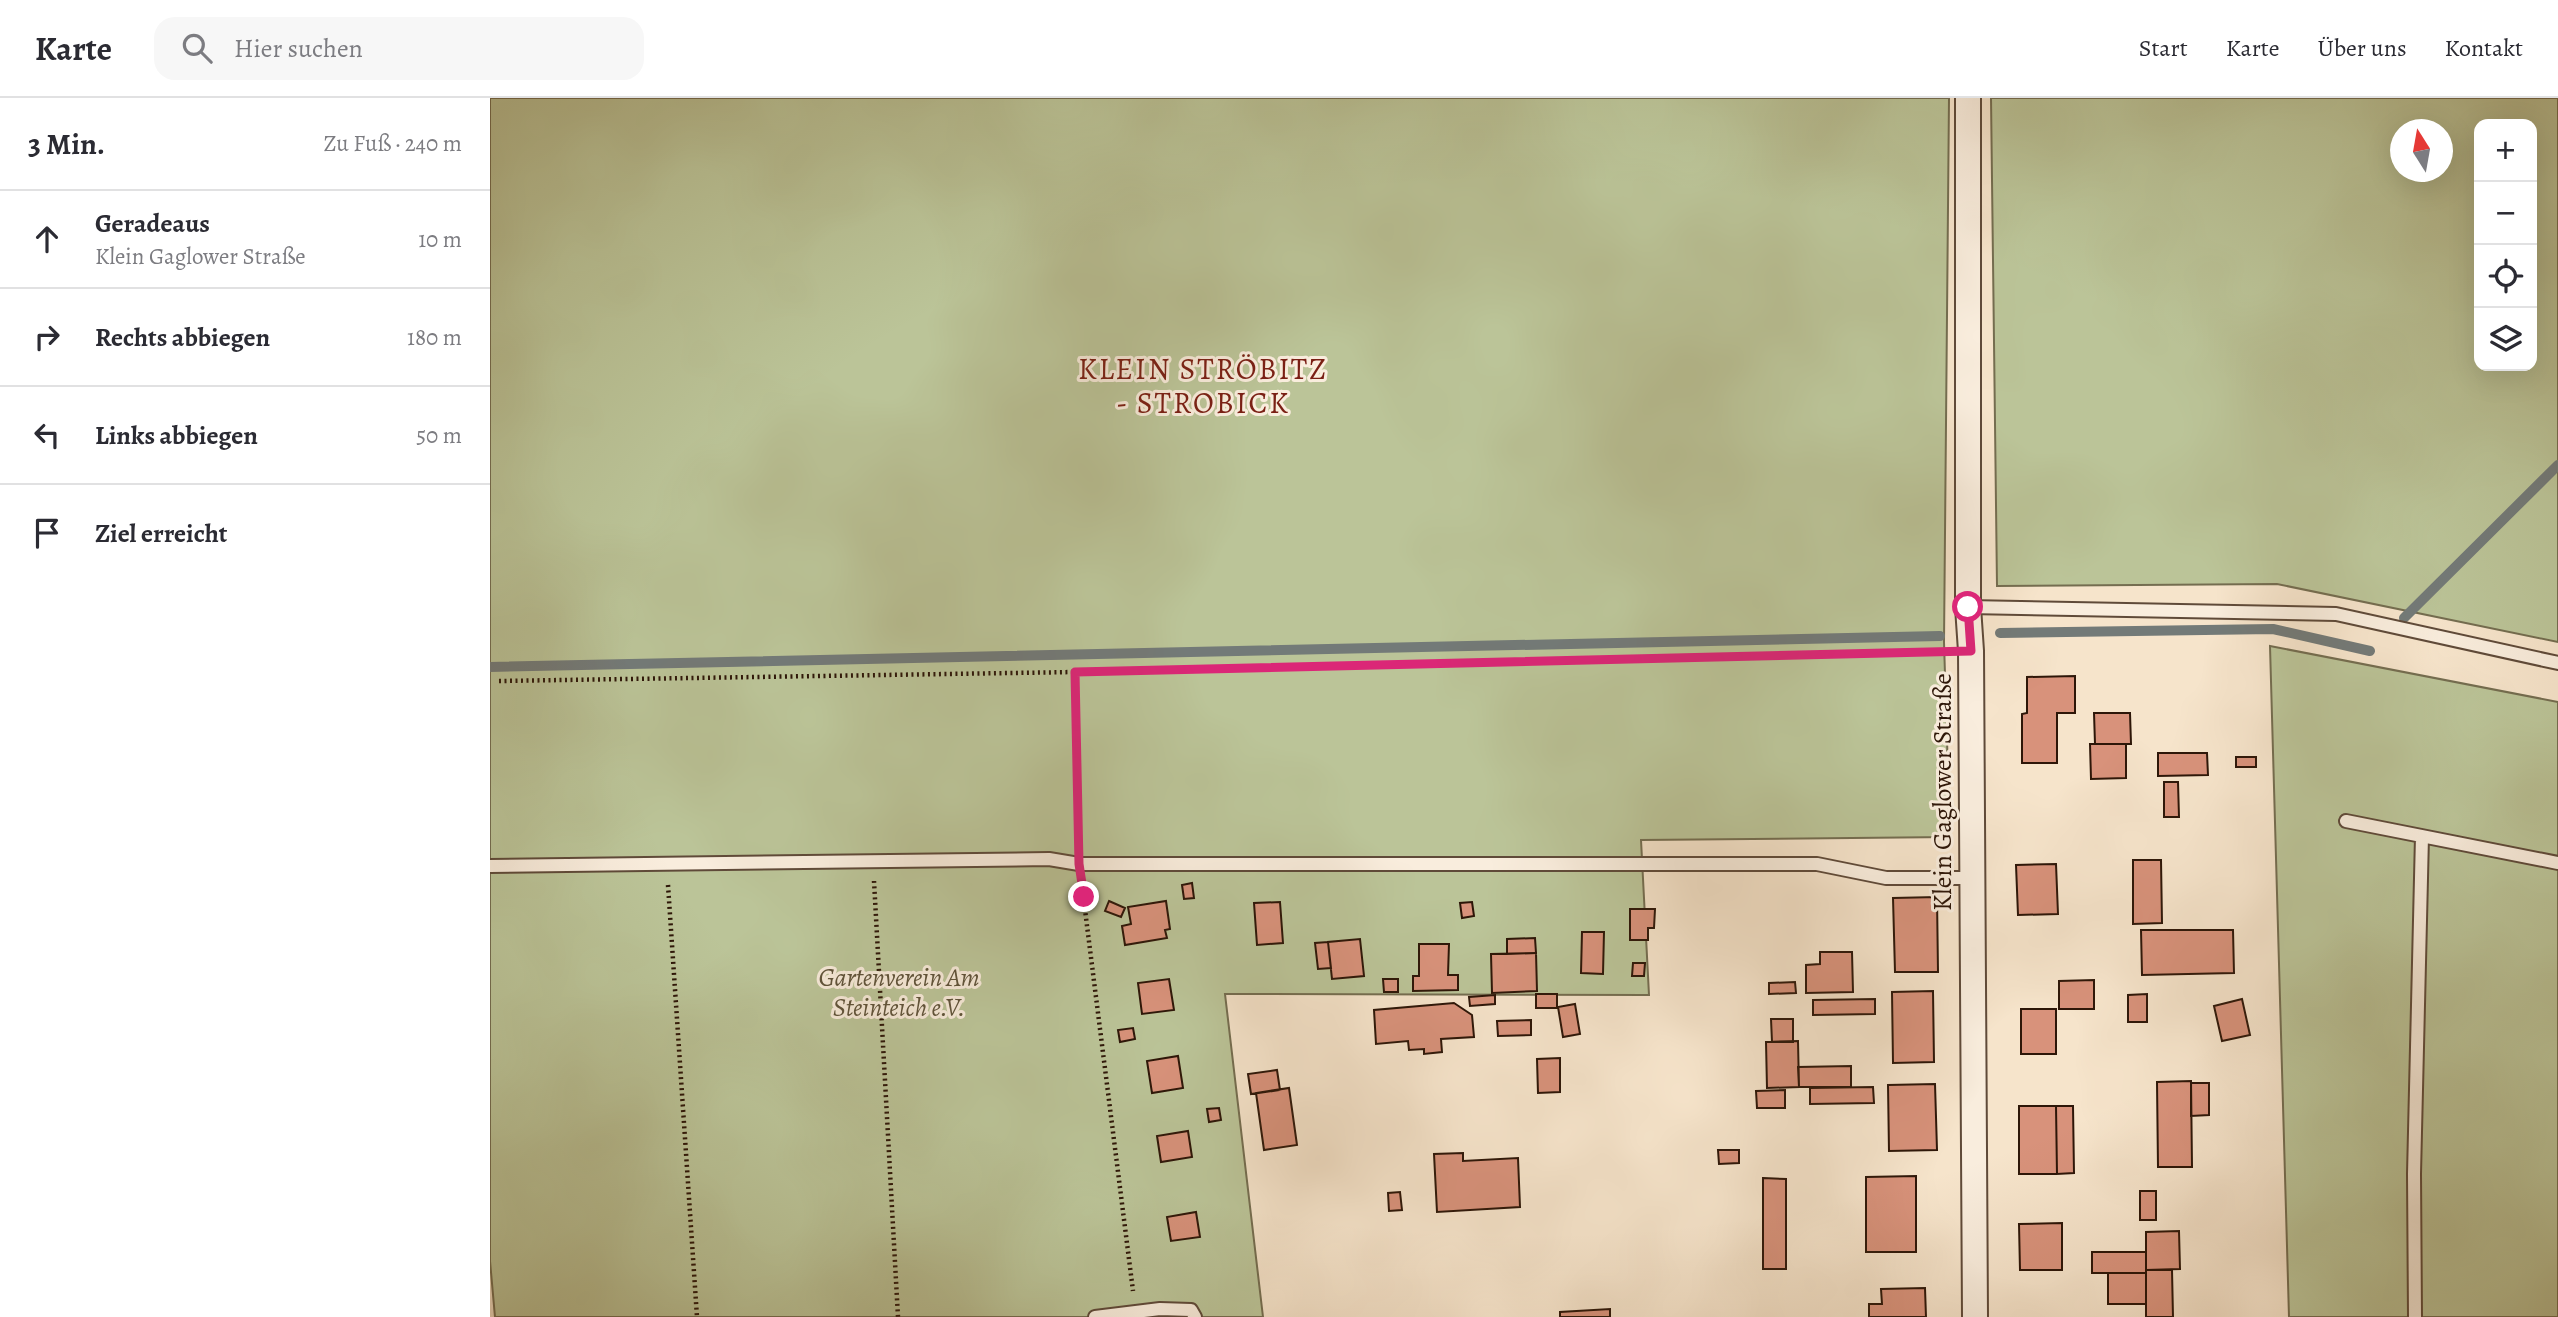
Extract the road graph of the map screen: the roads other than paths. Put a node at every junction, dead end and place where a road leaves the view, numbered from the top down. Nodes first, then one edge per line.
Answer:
1 (1968, 98) edge
2 (1968, 607) junction
3 (2558, 663) edge
4 (2346, 821) dead end
5 (2422, 836) junction
6 (2558, 863) edge
7 (490, 866) edge
8 (1972, 878) junction
9 (1095, 1317) edge
10 (1195, 1317) edge
11 (1975, 1317) edge
12 (2415, 1317) edge

1 - 2 street, Klein Gaglower Straße
2 - 3 lane
2 - 8 street, Klein Gaglower Straße
4 - 5 lane
5 - 6 lane
5 - 12 lane
7 - 8 lane
8 - 11 street, Klein Gaglower Straße
9 - 10 lane

